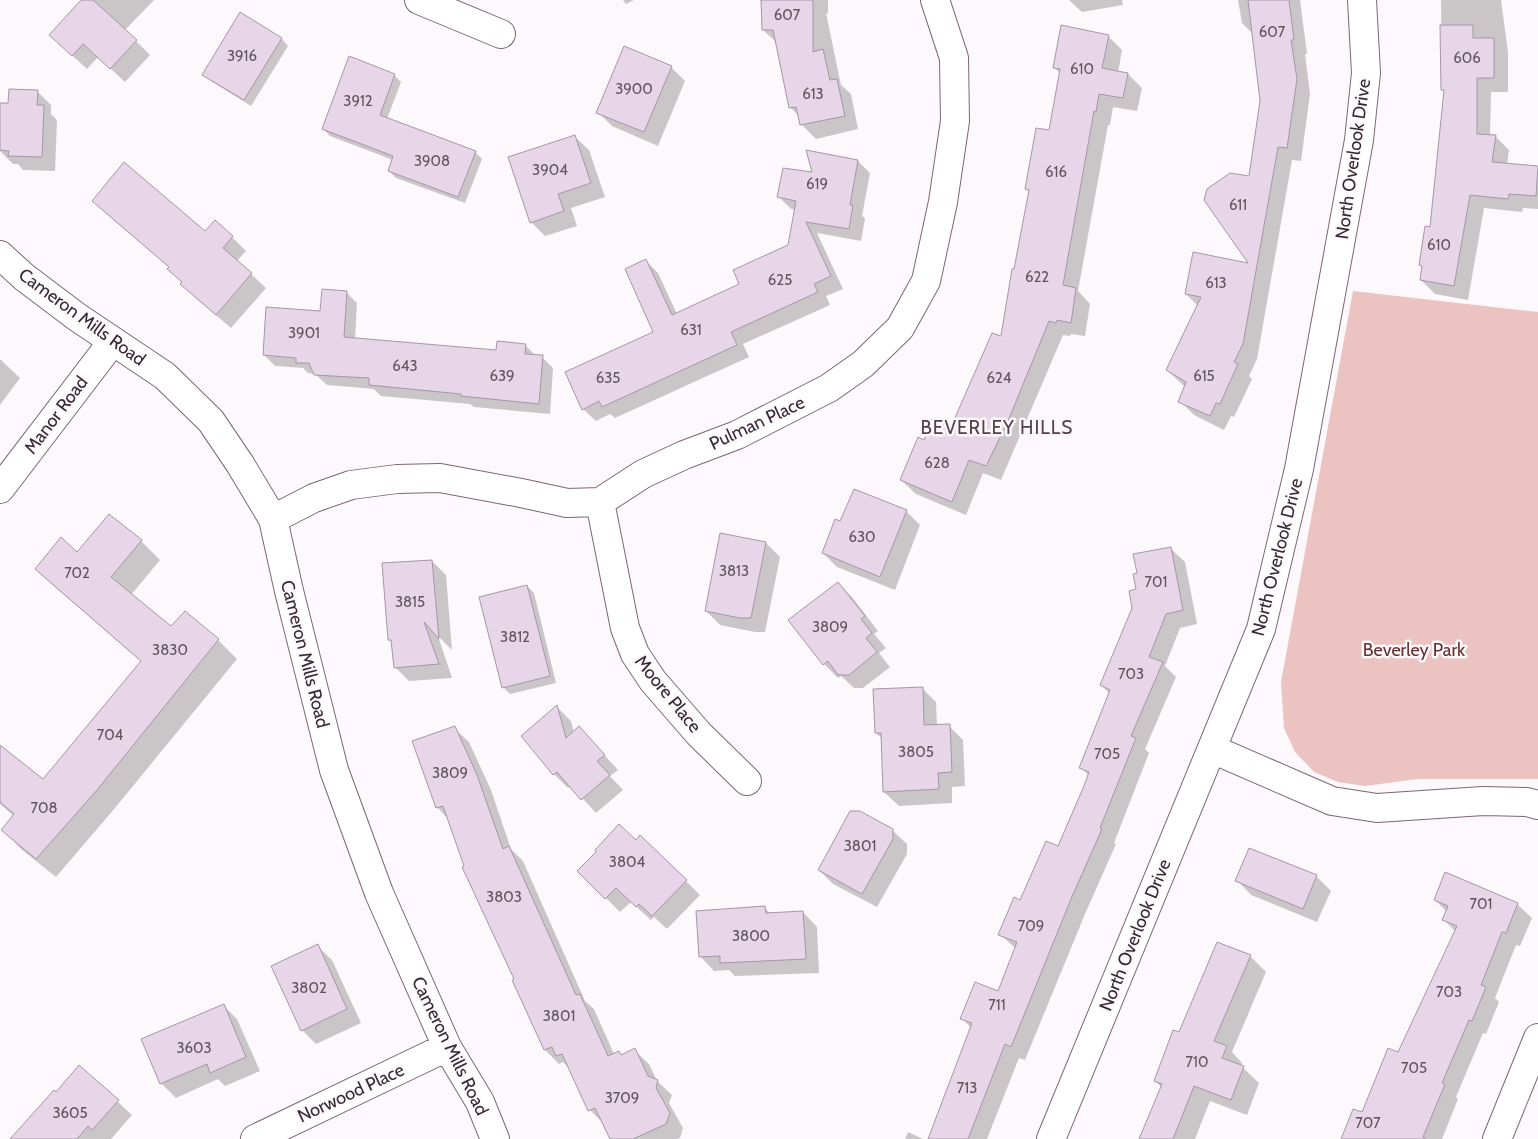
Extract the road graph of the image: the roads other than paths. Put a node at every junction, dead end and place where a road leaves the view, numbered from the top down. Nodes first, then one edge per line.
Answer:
1 (419, 0) edge
2 (934, 0) edge
3 (1362, 0) edge
4 (501, 34) dead end
5 (0, 255) edge
6 (113, 341) junction
7 (0, 489) edge
8 (600, 502) junction
9 (273, 519) junction
10 (1212, 748) junction
11 (747, 781) dead end
12 (1538, 805) edge
13 (1538, 1038) edge
14 (447, 1047) junction
15 (255, 1139) edge
16 (495, 1139) edge
17 (1051, 1139) edge
18 (1497, 1139) edge

1 - 4 street
2 - 8 street, Pulman Place
3 - 10 street, North Overlook Drive
5 - 6 street, Cameron Mills Road
6 - 7 street, Manor Road
6 - 9 street, Cameron Mills Road
8 - 9 street
8 - 11 street, Moore Place
9 - 14 street, Cameron Mills Road
10 - 12 street
10 - 17 street, North Overlook Drive
13 - 18 street
14 - 15 street, Norwood Place
14 - 16 street, Cameron Mills Road

